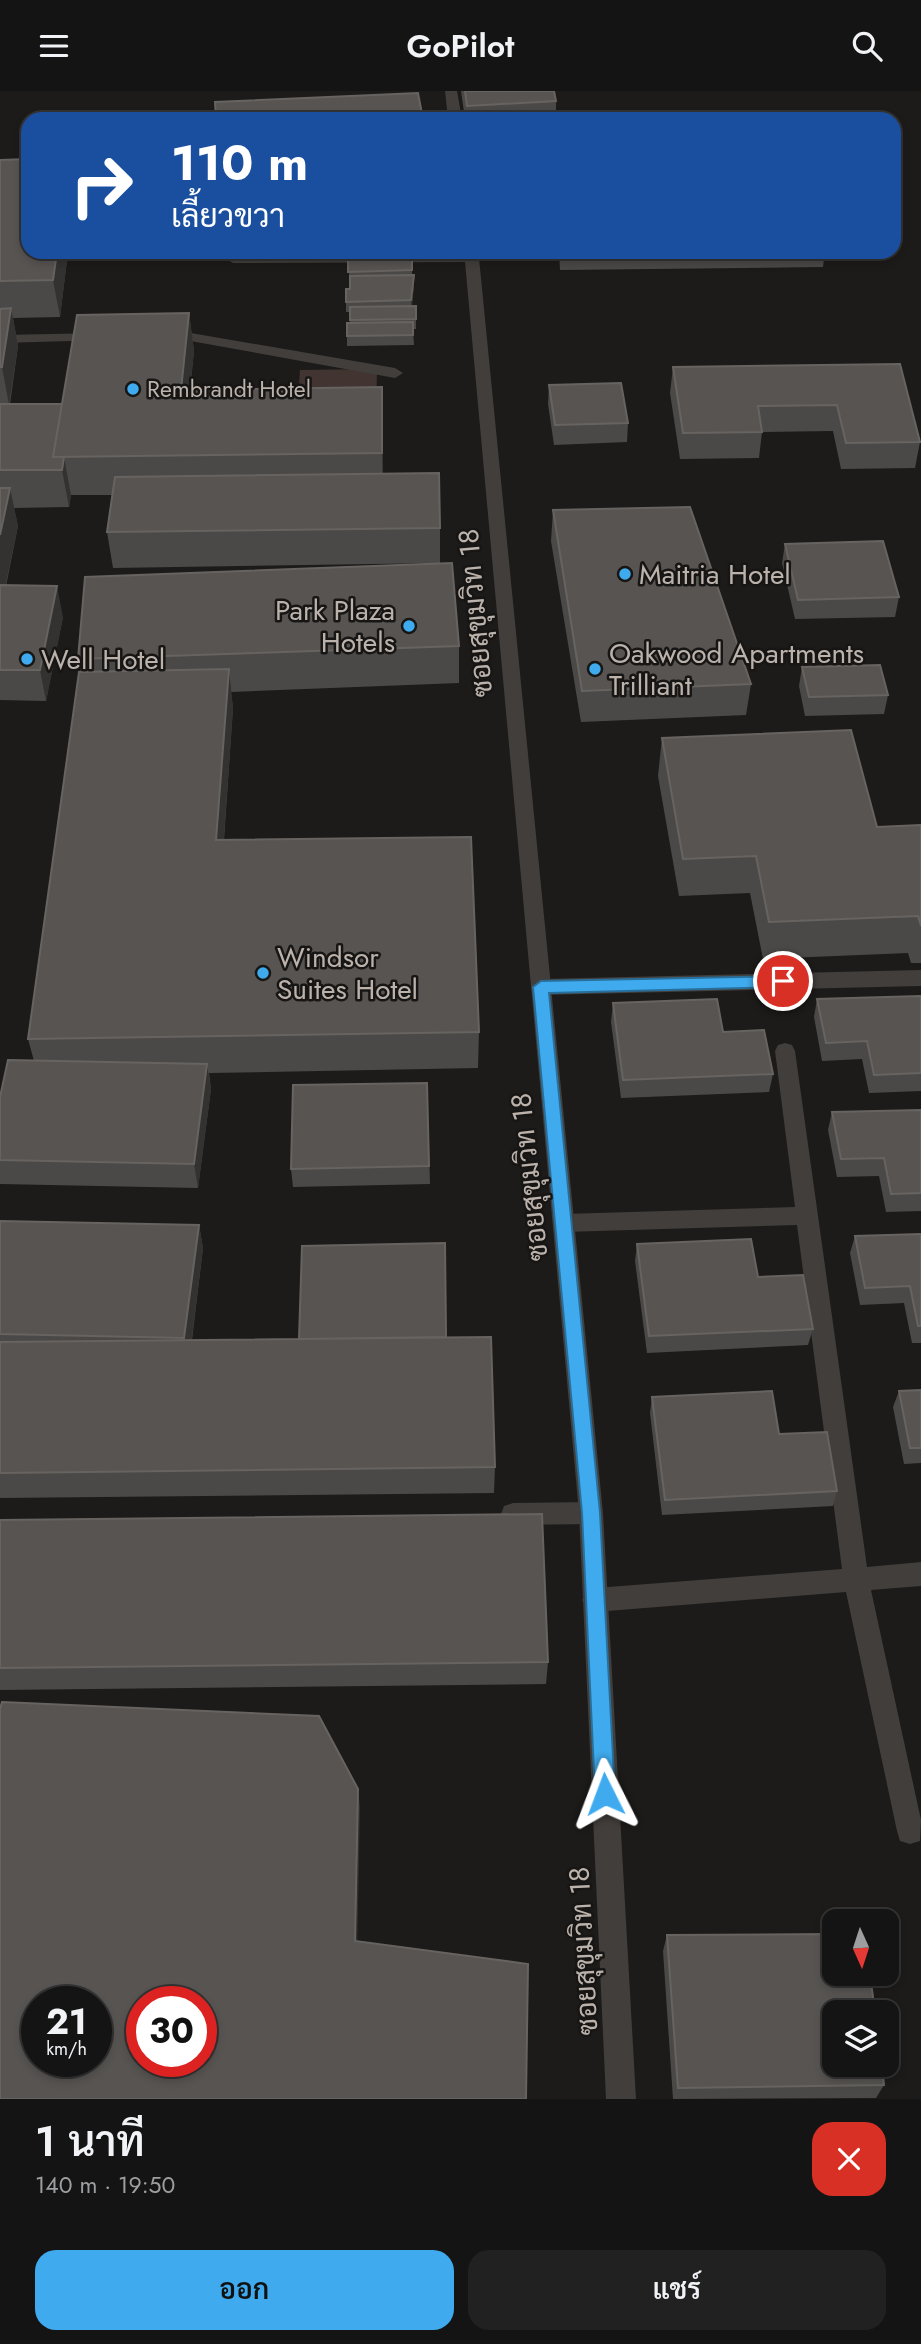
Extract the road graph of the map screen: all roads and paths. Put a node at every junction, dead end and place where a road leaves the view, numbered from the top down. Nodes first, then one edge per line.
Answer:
1 (451, 91) edge
2 (454, 112) edge
3 (471, 259) edge
4 (119, 337) edge
5 (145, 337) edge
6 (0, 339) edge
7 (395, 373) dead end
8 (921, 978) edge
9 (541, 987) junction
10 (785, 1051) dead end
11 (807, 1216) junction
12 (564, 1223) junction
13 (591, 1513) junction
14 (495, 1514) edge
15 (921, 1574) edge
16 (856, 1580) junction
17 (595, 1600) junction
18 (910, 1831) dead end
19 (621, 2099) edge

1 - 2 street
3 - 9 street, ซอยสุขุมวิท 18
4 - 6 street
5 - 7 street
8 - 9 street
9 - 12 street, ซอยสุขุมวิท 18
10 - 11 street
11 - 12 street
11 - 16 street
12 - 13 street, ซอยสุขุมวิท 18
13 - 14 street
13 - 17 street, ซอยสุขุมวิท 18
15 - 16 street
16 - 17 street
16 - 18 street
17 - 19 street, ซอยสุขุมวิท 18

